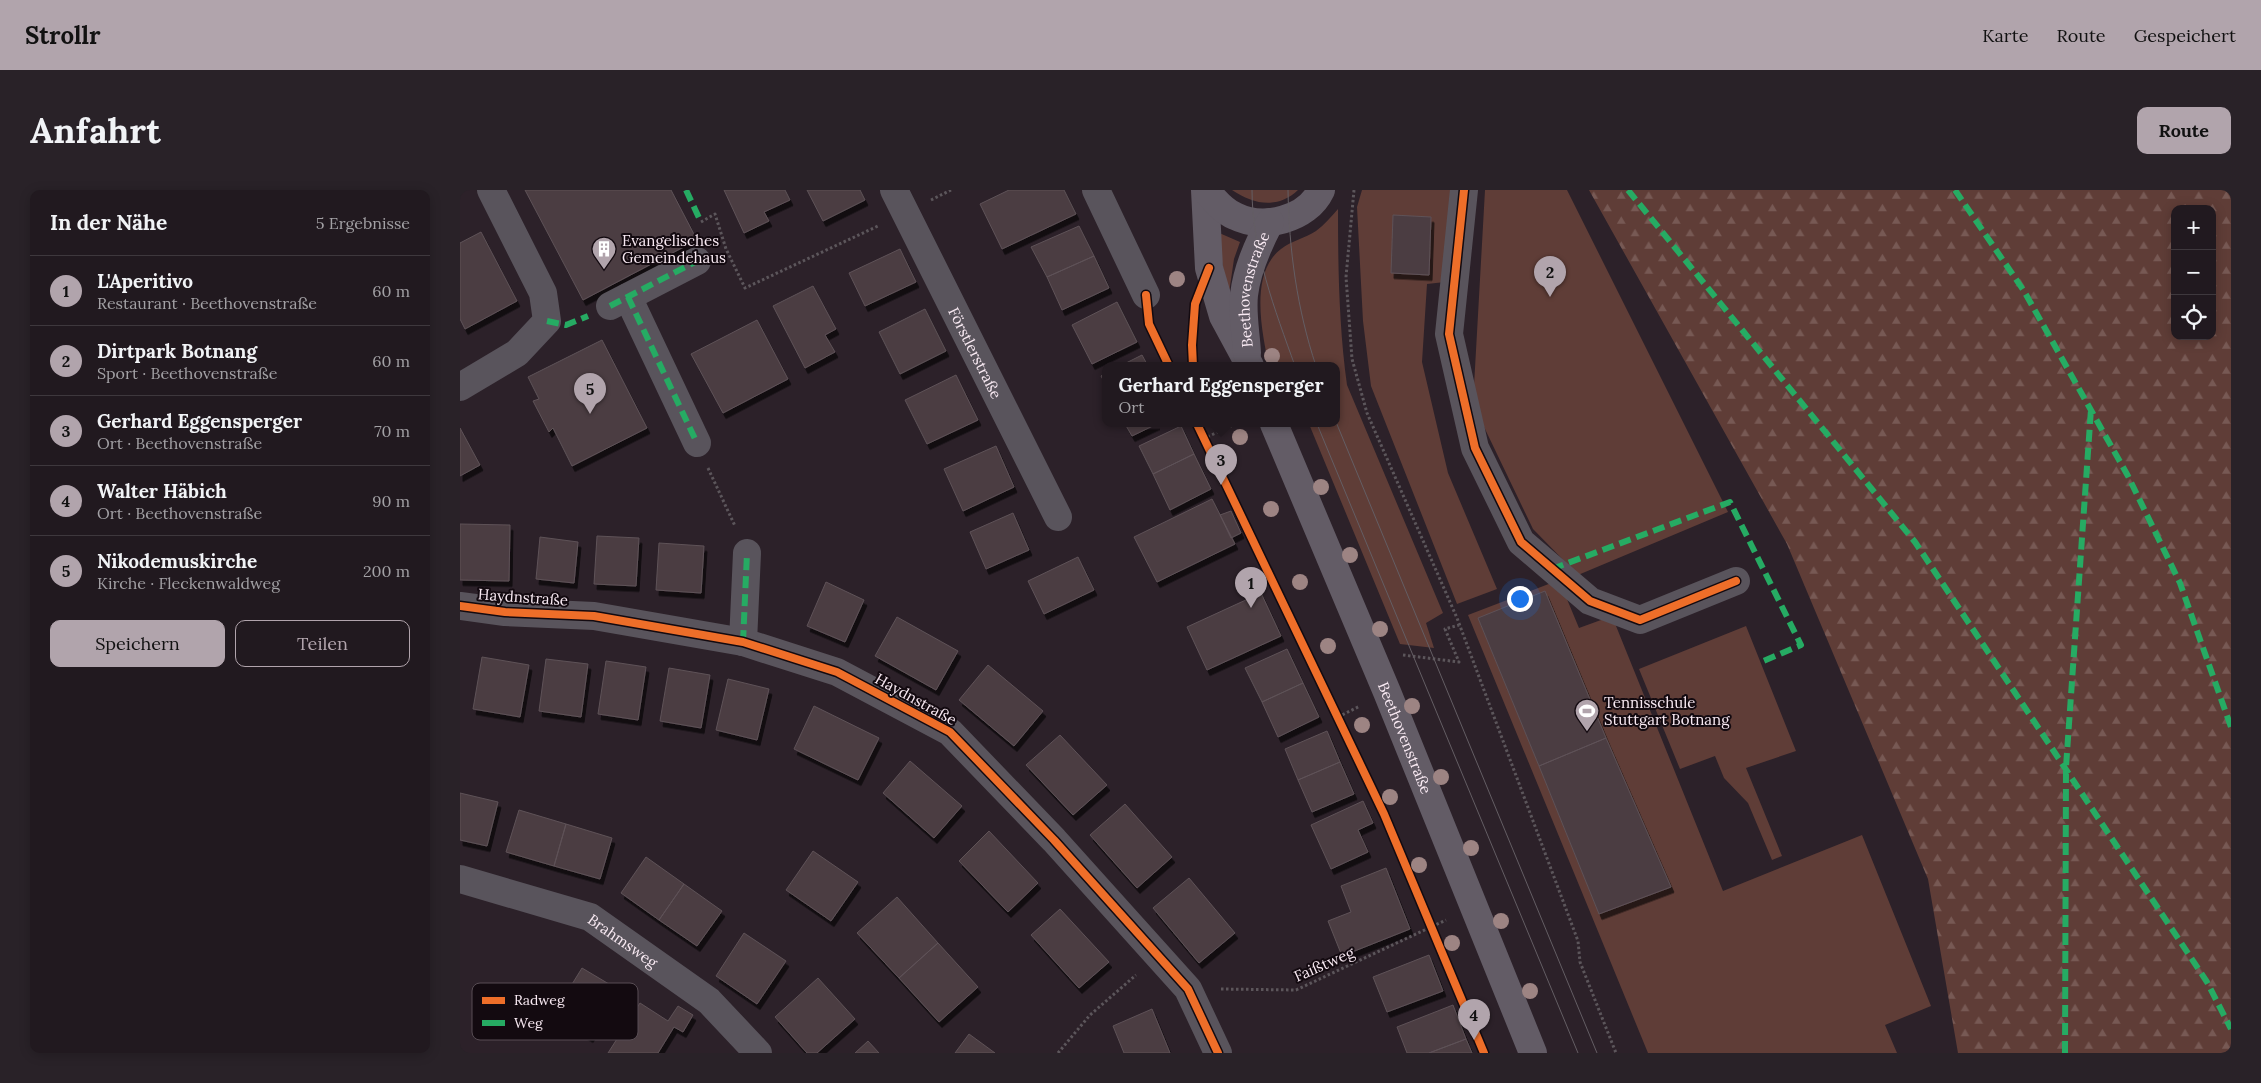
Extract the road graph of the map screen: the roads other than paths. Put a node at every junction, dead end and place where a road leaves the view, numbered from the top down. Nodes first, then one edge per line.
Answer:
1 (491, 190) edge
2 (1096, 190) edge
3 (1206, 190) edge
4 (1321, 190) edge
5 (1464, 190) edge
6 (900, 201) edge
7 (1270, 222) junction
8 (697, 261) dead end
9 (1146, 296) dead end
10 (1249, 362) edge
11 (460, 387) edge
12 (1275, 427) edge
13 (697, 443) road end
14 (1058, 517) dead end
15 (747, 553) road end
16 (1736, 580) dead end
17 (460, 606) edge
18 (743, 642) junction
19 (460, 879) edge
20 (758, 1053) edge
21 (1218, 1053) edge
22 (1533, 1053) edge

1 - 11 street
2 - 9 street
3 - 7 main road, Beethovenstraße
3 - 10 main road, Beethovenstraße
4 - 7 main road, Beethovenstraße
5 - 16 street
6 - 14 street, Förstlerstraße
7 - 10 main road, Beethovenstraße
8 - 13 street
12 - 22 main road, Beethovenstraße
15 - 18 street
17 - 18 street, Haydnstraße
18 - 21 street, Haydnstraße
19 - 20 street, Brahmsweg

